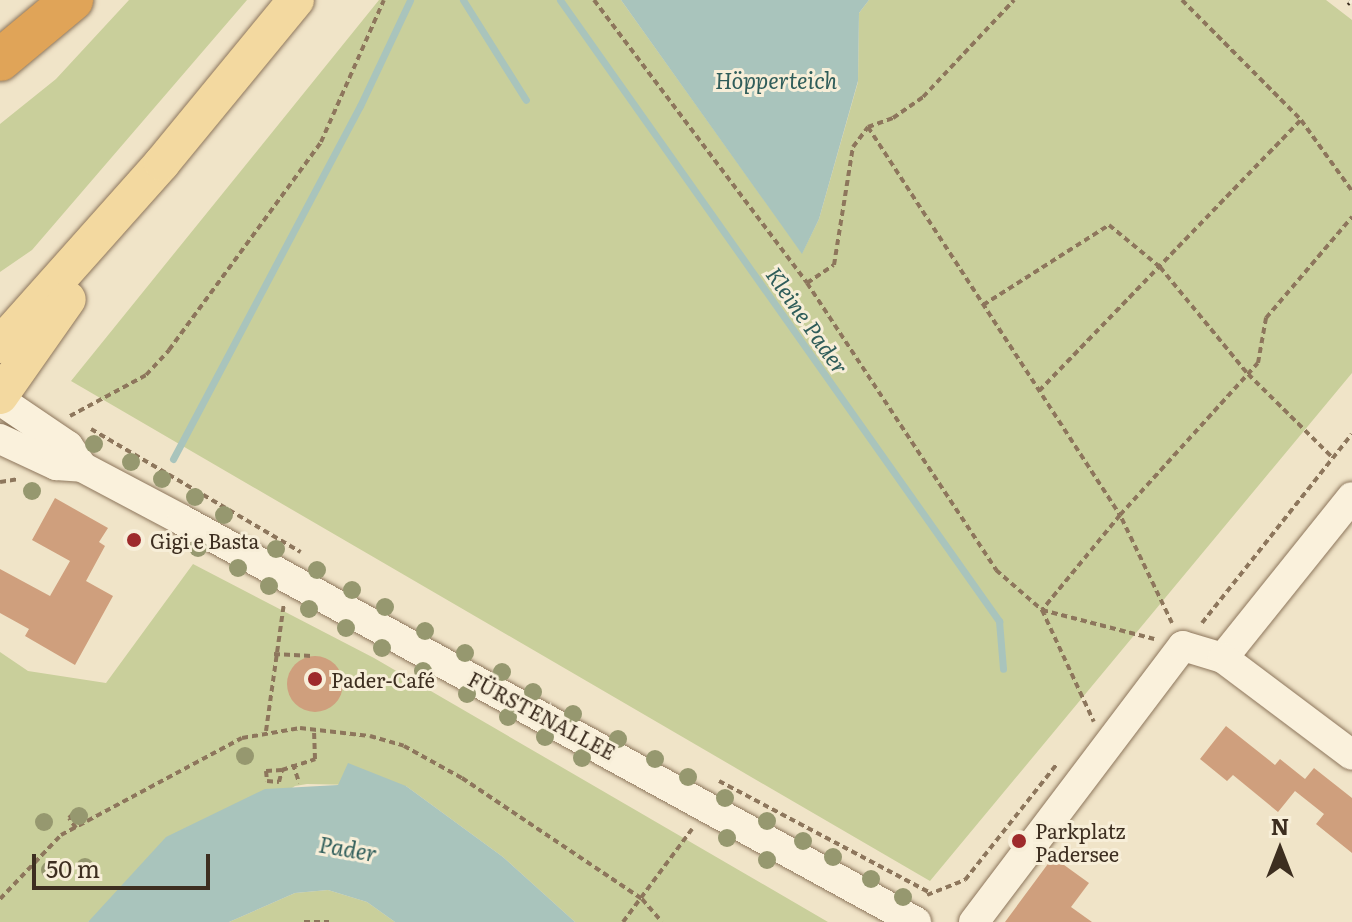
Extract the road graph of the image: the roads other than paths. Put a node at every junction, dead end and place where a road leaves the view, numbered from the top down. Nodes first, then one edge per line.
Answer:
1 (72, 0) edge
2 (296, 0) edge
3 (0, 60) edge
4 (162, 163) junction
5 (0, 345) edge
6 (0, 398) edge
7 (0, 439) edge
8 (82, 467) junction
9 (1352, 497) edge
10 (1223, 658) junction
11 (1352, 755) edge
12 (916, 922) edge
13 (974, 922) edge

1 - 3 highway
2 - 4 main road
4 - 5 main road
4 - 6 main road
6 - 8 street, FÜRSTENALLEE
7 - 8 street, FÜRSTENALLEE
8 - 12 street, FÜRSTENALLEE
9 - 10 street
10 - 11 street
10 - 13 street

